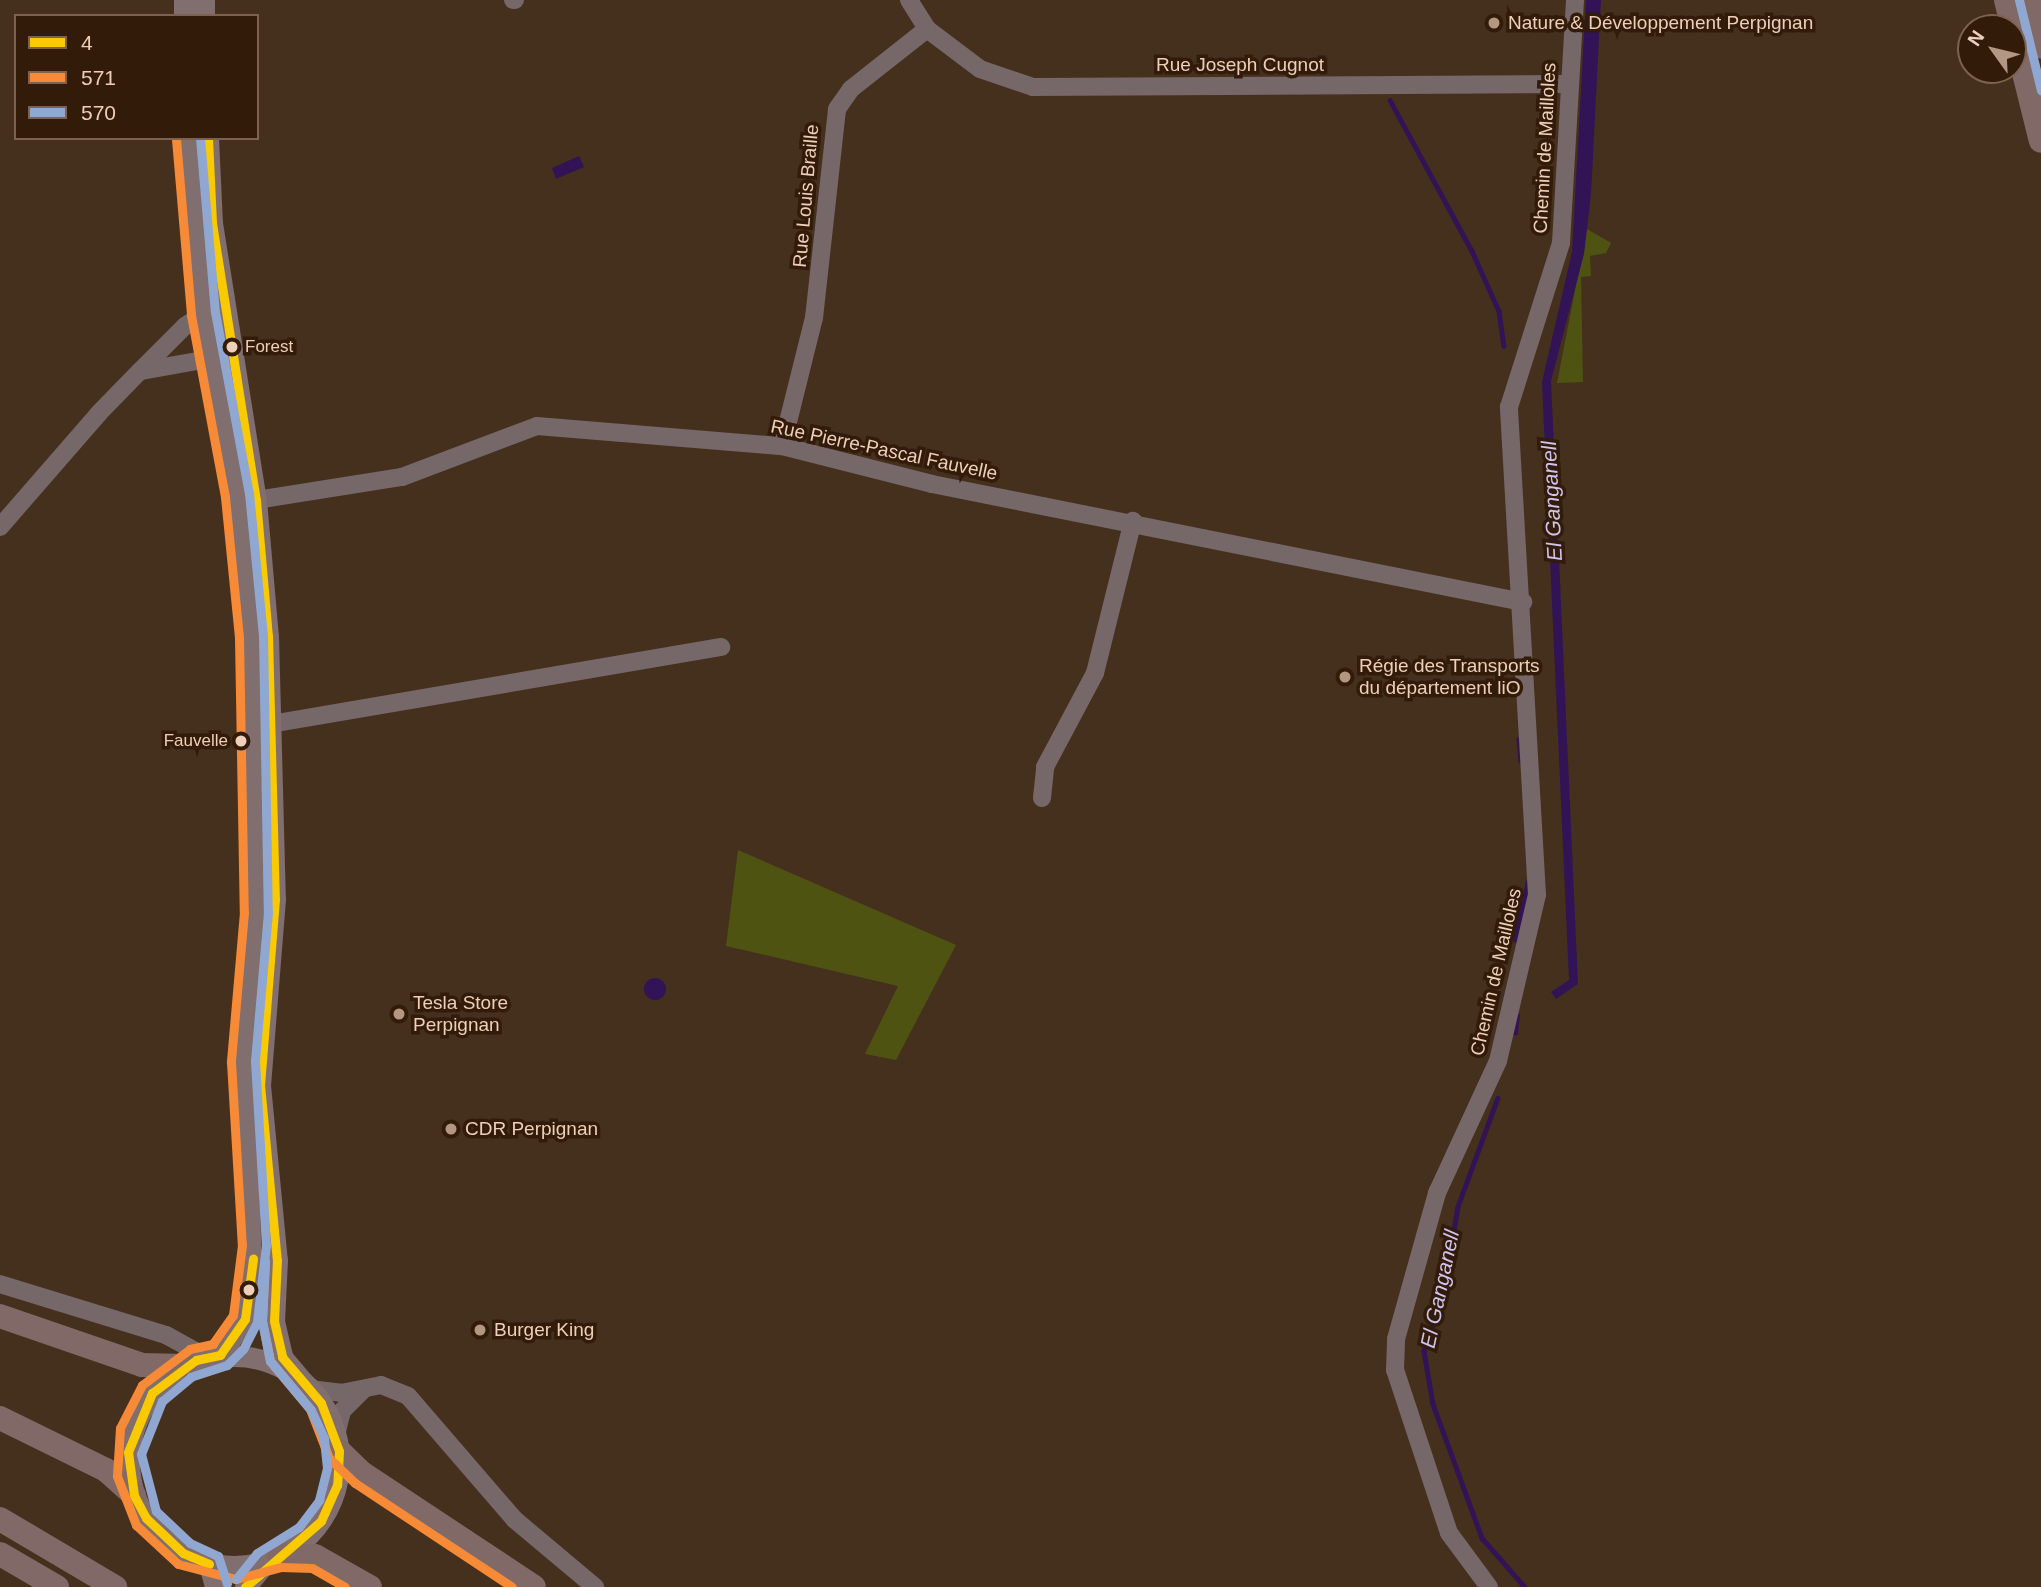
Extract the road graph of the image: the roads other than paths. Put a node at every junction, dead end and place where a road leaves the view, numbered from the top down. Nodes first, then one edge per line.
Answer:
1 (909, 0) edge
2 (1575, 0) edge
3 (2006, 0) edge
4 (2029, 0) edge
5 (927, 29) junction
6 (2041, 46) edge
7 (1570, 84) junction
8 (188, 140) edge
9 (208, 140) edge
10 (2041, 141) edge
11 (203, 313) junction
12 (225, 317) junction
13 (214, 358) junction
14 (140, 371) junction
15 (782, 446) junction
16 (247, 502) junction
17 (1133, 521) junction
18 (0, 527) edge
19 (1523, 602) junction
20 (721, 647) dead end
21 (264, 725) junction
22 (1042, 798) dead end
23 (0, 1284) edge
24 (0, 1316) edge
25 (204, 1359) junction
26 (307, 1386) junction
27 (367, 1387) junction
28 (0, 1418) edge
29 (338, 1443) junction
30 (134, 1495) junction
31 (0, 1519) edge
32 (0, 1554) edge
33 (272, 1559) junction
34 (209, 1564) junction
35 (57, 1587) edge
36 (115, 1587) edge
37 (215, 1587) edge
38 (245, 1587) edge
39 (370, 1587) edge
40 (534, 1587) edge
41 (595, 1587) edge
42 (1489, 1587) edge

1 - 5 street
2 - 7 street, Chemin de Mailloles
3 - 10 highway
4 - 6 highway
5 - 7 street, Rue Joseph Cugnot
5 - 15 street, Rue Louis Braille
7 - 19 street, Chemin de Mailloles
8 - 11 main road
9 - 12 main road
11 - 12 street
11 - 13 main road
11 - 14 street
12 - 13 street
12 - 16 main road
13 - 14 street
13 - 16 main road
14 - 18 street
15 - 16 street, Rue Pierre-Pascal Fauvelle
15 - 17 street, Rue Pierre-Pascal Fauvelle
16 - 21 main road
17 - 19 street, Rue Pierre-Pascal Fauvelle
17 - 22 street
19 - 42 street, Chemin de Mailloles
20 - 21 street
21 - 25 main road
21 - 26 main road
23 - 25 street
24 - 25 highway
25 - 26 main road
25 - 30 main road
26 - 27 street
26 - 29 main road
27 - 29 street
27 - 41 street
28 - 30 highway
29 - 33 main road
29 - 40 highway
30 - 34 main road
31 - 36 highway
32 - 35 highway
33 - 34 main road
33 - 38 main road
33 - 39 highway
34 - 37 main road

